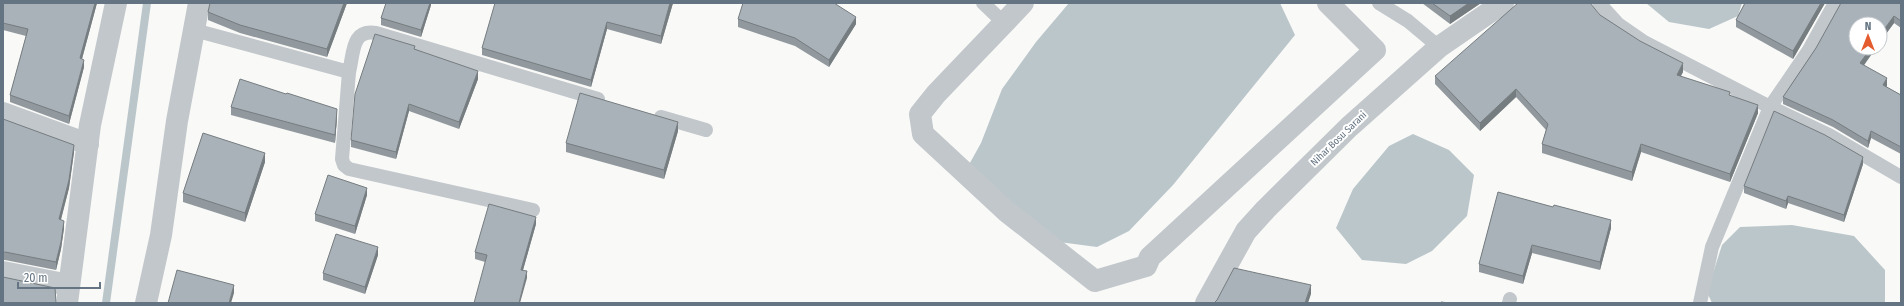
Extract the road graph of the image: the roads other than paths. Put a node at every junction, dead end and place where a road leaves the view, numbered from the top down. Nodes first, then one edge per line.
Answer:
1 (116, 3) edge
2 (199, 3) edge
3 (983, 3) edge
4 (1022, 3) edge
5 (1328, 3) edge
6 (1379, 3) edge
7 (1503, 3) edge
8 (1598, 3) edge
9 (1835, 3) edge
10 (1004, 22) junction
11 (194, 30) junction
12 (1439, 47) junction
13 (350, 72) junction
14 (608, 102) edge
15 (1770, 108) junction
16 (3, 113) edge
17 (646, 113) edge
18 (706, 130) dead end
19 (88, 144) junction
20 (1901, 177) edge
21 (532, 210) dead end
22 (3, 272) edge
23 (68, 294) edge
24 (146, 303) edge
25 (1206, 303) edge
26 (1700, 303) edge

1 - 19 street
2 - 11 street
3 - 10 lane
4 - 10 street
5 - 10 street
6 - 12 lane
7 - 12 street, Nihar Bosu Sarani
8 - 15 lane
9 - 15 lane
11 - 13 lane
11 - 24 street
12 - 25 street, Nihar Bosu Sarani
13 - 14 lane
13 - 21 lane
15 - 20 lane
15 - 26 lane
16 - 19 street
17 - 18 lane
19 - 23 street
22 - 23 street

